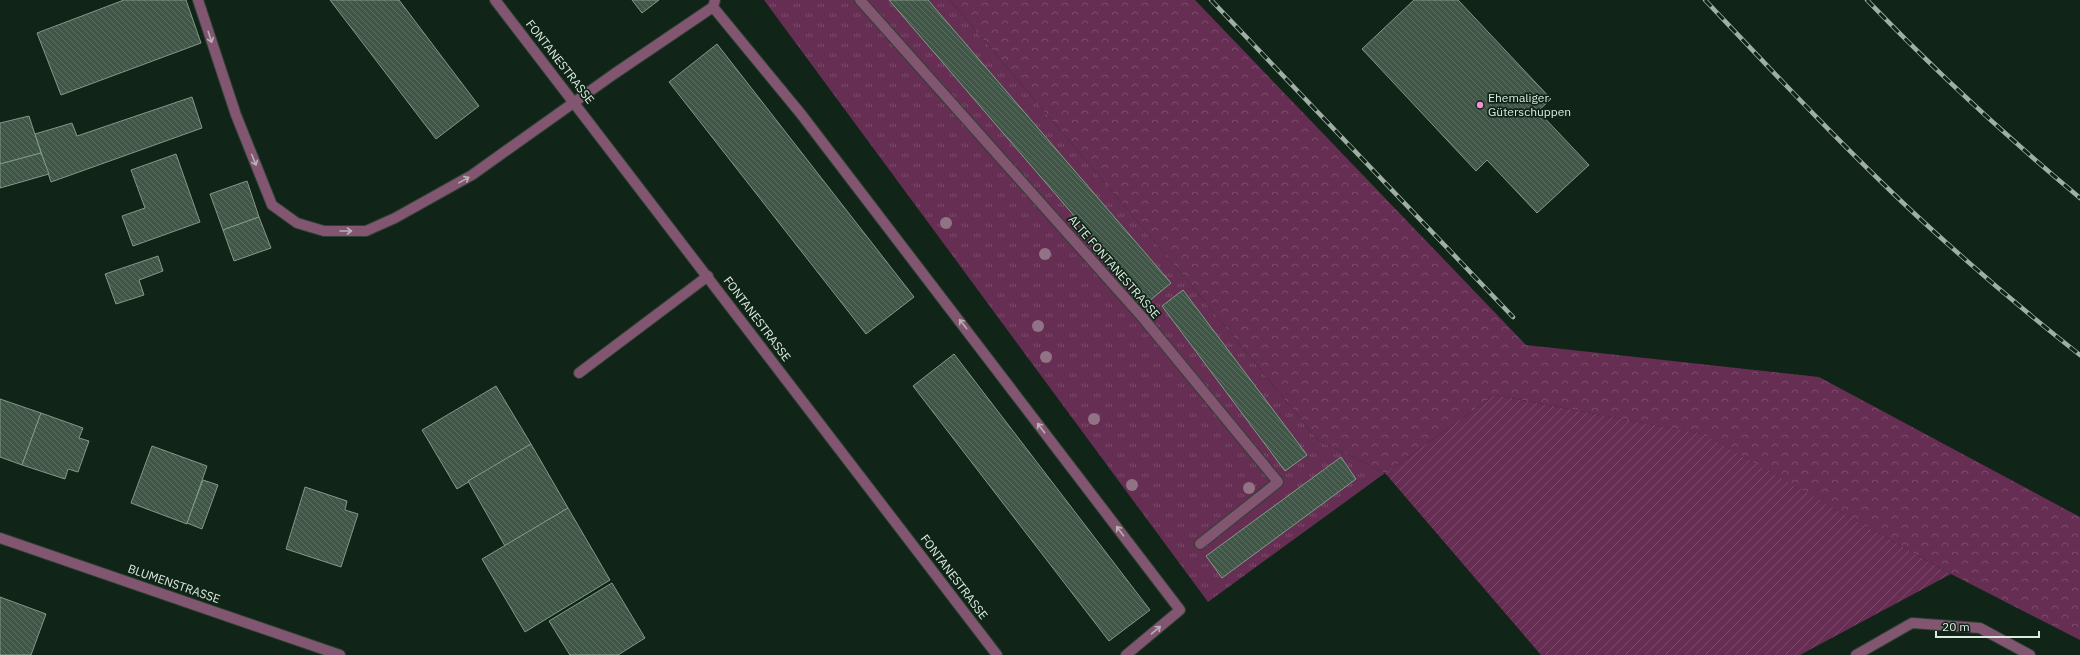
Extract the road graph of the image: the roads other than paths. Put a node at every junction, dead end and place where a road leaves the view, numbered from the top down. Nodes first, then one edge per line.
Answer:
1 (198, 0) edge
2 (495, 0) edge
3 (860, 0) edge
4 (714, 4) edge
5 (574, 102) junction
6 (708, 276) junction
7 (579, 373) dead end
8 (0, 538) edge
9 (1200, 544) dead end
10 (340, 655) edge
11 (997, 655) edge
12 (1126, 655) edge
13 (1856, 655) edge
14 (2030, 655) edge

1 -> 5 street
2 - 5 street, FONTANESTRASSE
3 - 9 street, ALTE FONTANESTRASSE
4 - 5 street
12 -> 4 street
5 - 6 street, FONTANESTRASSE
6 - 7 street
6 - 11 street, FONTANESTRASSE
8 - 10 street, BLUMENSTRASSE
13 - 14 street

